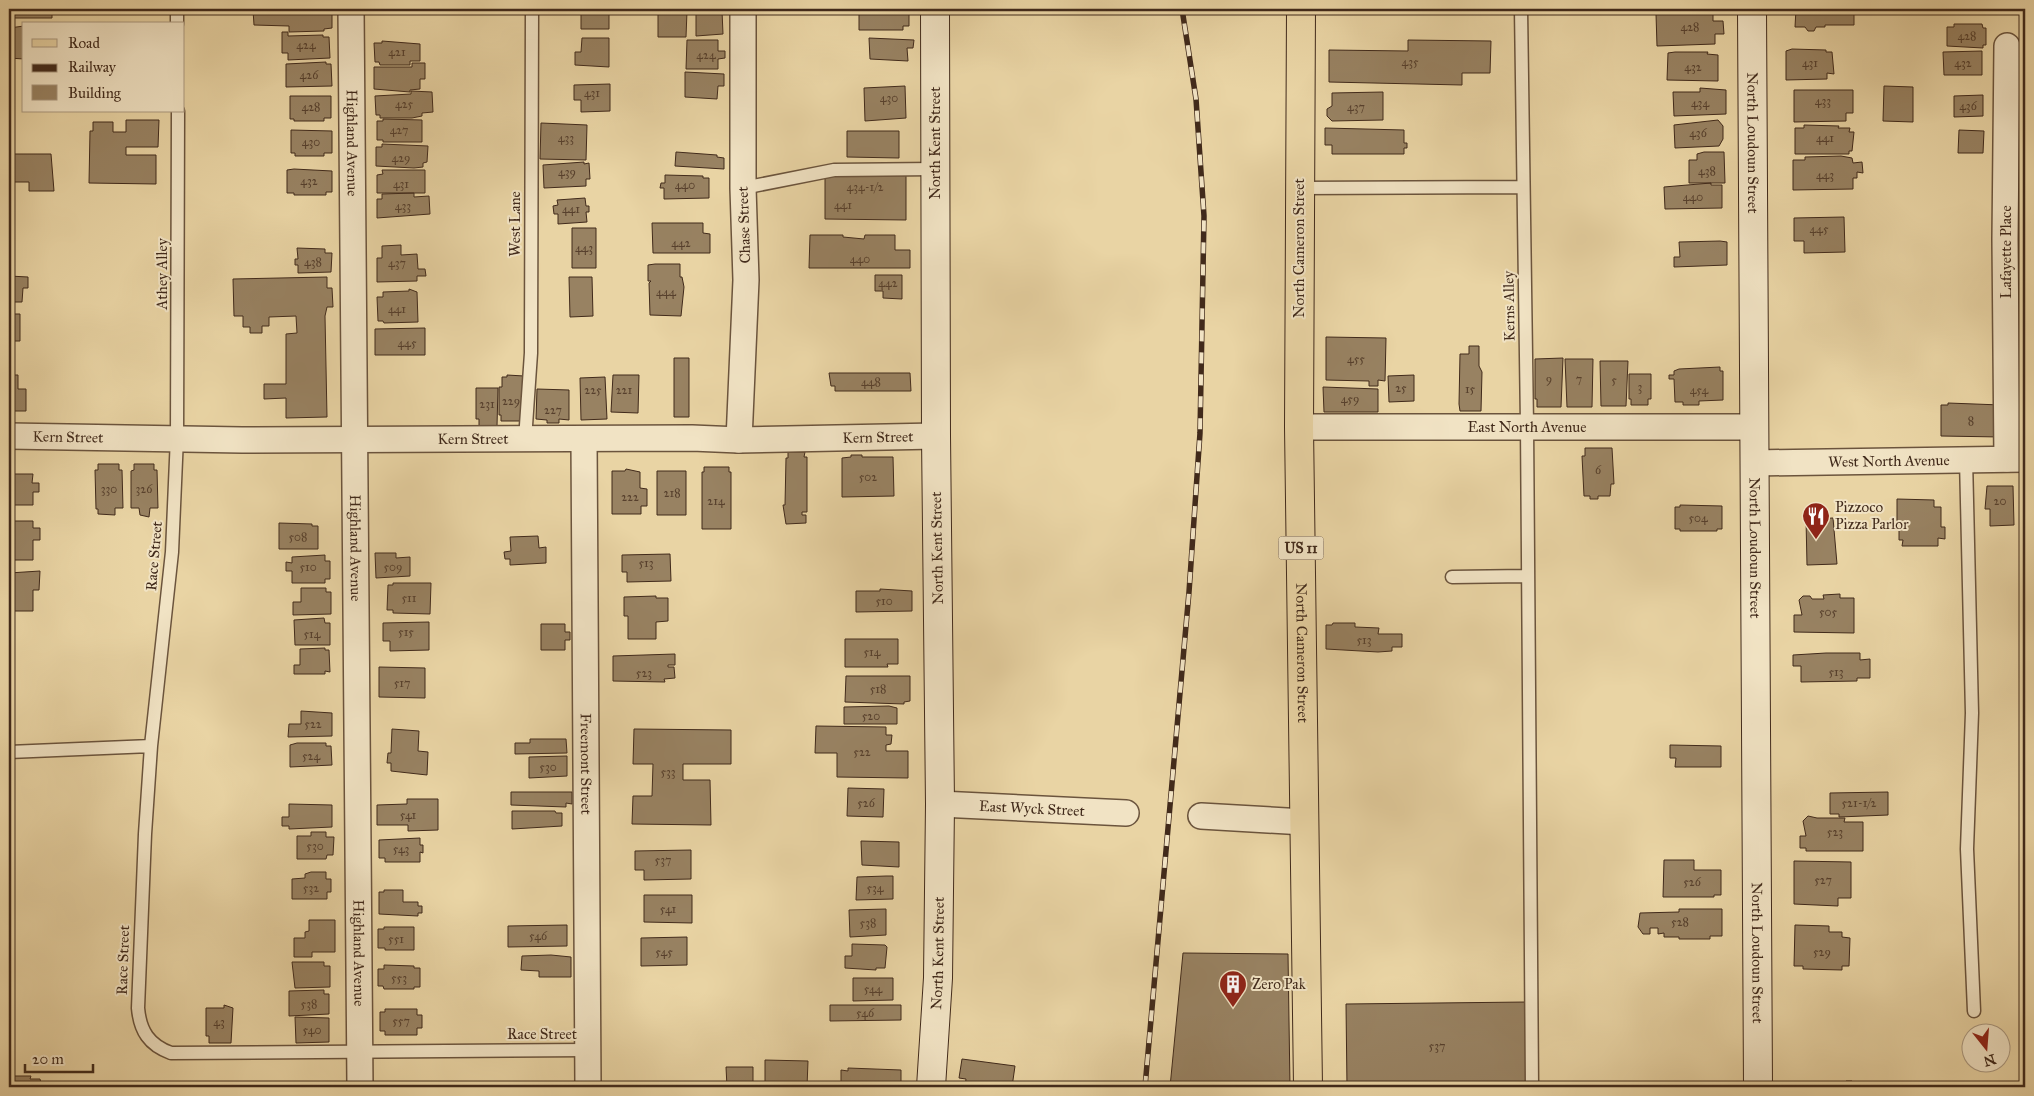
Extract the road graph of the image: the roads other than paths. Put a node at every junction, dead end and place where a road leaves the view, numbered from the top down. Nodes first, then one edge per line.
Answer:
1 (177, 9) edge
2 (351, 9) edge
3 (532, 9) edge
4 (743, 9) edge
5 (936, 9) edge
6 (1301, 9) edge
7 (1521, 9) edge
8 (1752, 9) edge
9 (177, 22) edge
10 (2007, 46) dead end
11 (178, 112) edge
12 (935, 169) junction
13 (1523, 187) junction
14 (743, 188) junction
15 (1299, 188) junction
16 (1527, 426) junction
17 (1754, 426) junction
18 (1299, 427) junction
19 (9, 436) edge
20 (936, 436) junction
21 (177, 437) junction
22 (354, 439) junction
23 (525, 440) junction
24 (584, 440) junction
25 (739, 440) junction
26 (1966, 459) junction
27 (2016, 459) edge
28 (1754, 463) junction
29 (1528, 576) junction
30 (1452, 577) dead end
31 (152, 746) junction
32 (9, 752) edge
33 (940, 804) junction
34 (1126, 813) dead end
35 (1201, 816) dead end
36 (1304, 822) junction
37 (1974, 1010) dead end
38 (588, 1050) junction
39 (360, 1052) junction
40 (360, 1087) edge
41 (588, 1087) edge
42 (931, 1087) edge
43 (1308, 1087) edge
44 (1532, 1087) edge
45 (1758, 1087) edge

1 - 9 lane
2 - 22 street, Highland Avenue
3 - 23 lane, West Lane
4 - 14 street, Chase Street
5 - 12 street, North Kent Street
6 - 15 main road, North Cameron Street / US 11
7 - 13 lane, Kerns Alley
8 - 17 street, North Loudoun Street
10 - 27 street, Lafayette Place
11 - 21 lane, Athey Alley
12 - 14 lane
12 - 20 street, North Kent Street
13 - 15 lane
13 - 16 lane, Kerns Alley
14 - 25 street, Chase Street
15 - 18 main road, North Cameron Street / US 11
16 - 17 street, East North Avenue
16 - 18 street, East North Avenue
16 - 29 lane, Kerns Alley
17 - 28 street, North Loudoun Street
18 - 36 main road, North Cameron Street / US 11
19 - 21 street, Kern Street
20 - 25 street, Kern Street
20 - 33 street, North Kent Street
21 - 22 street, Kern Street
21 - 31 lane, Race Street
22 - 23 street, Kern Street
22 - 39 street, Highland Avenue
23 - 24 street, Kern Street
24 - 25 street, Kern Street
24 - 38 street, Freemont Street
26 - 27 street, West North Avenue
26 - 28 street, West North Avenue
26 - 37 lane
28 - 45 street, North Loudoun Street
29 - 30 lane
29 - 44 lane, Kerns Alley
31 - 32 lane
31 - 39 lane, Race Street
33 - 34 street, East Wyck Street
33 - 42 street, North Kent Street
35 - 36 street
36 - 43 main road, North Cameron Street / US 11
38 - 39 lane, Race Street
38 - 41 street, Freemont Street
39 - 40 street, Highland Avenue

